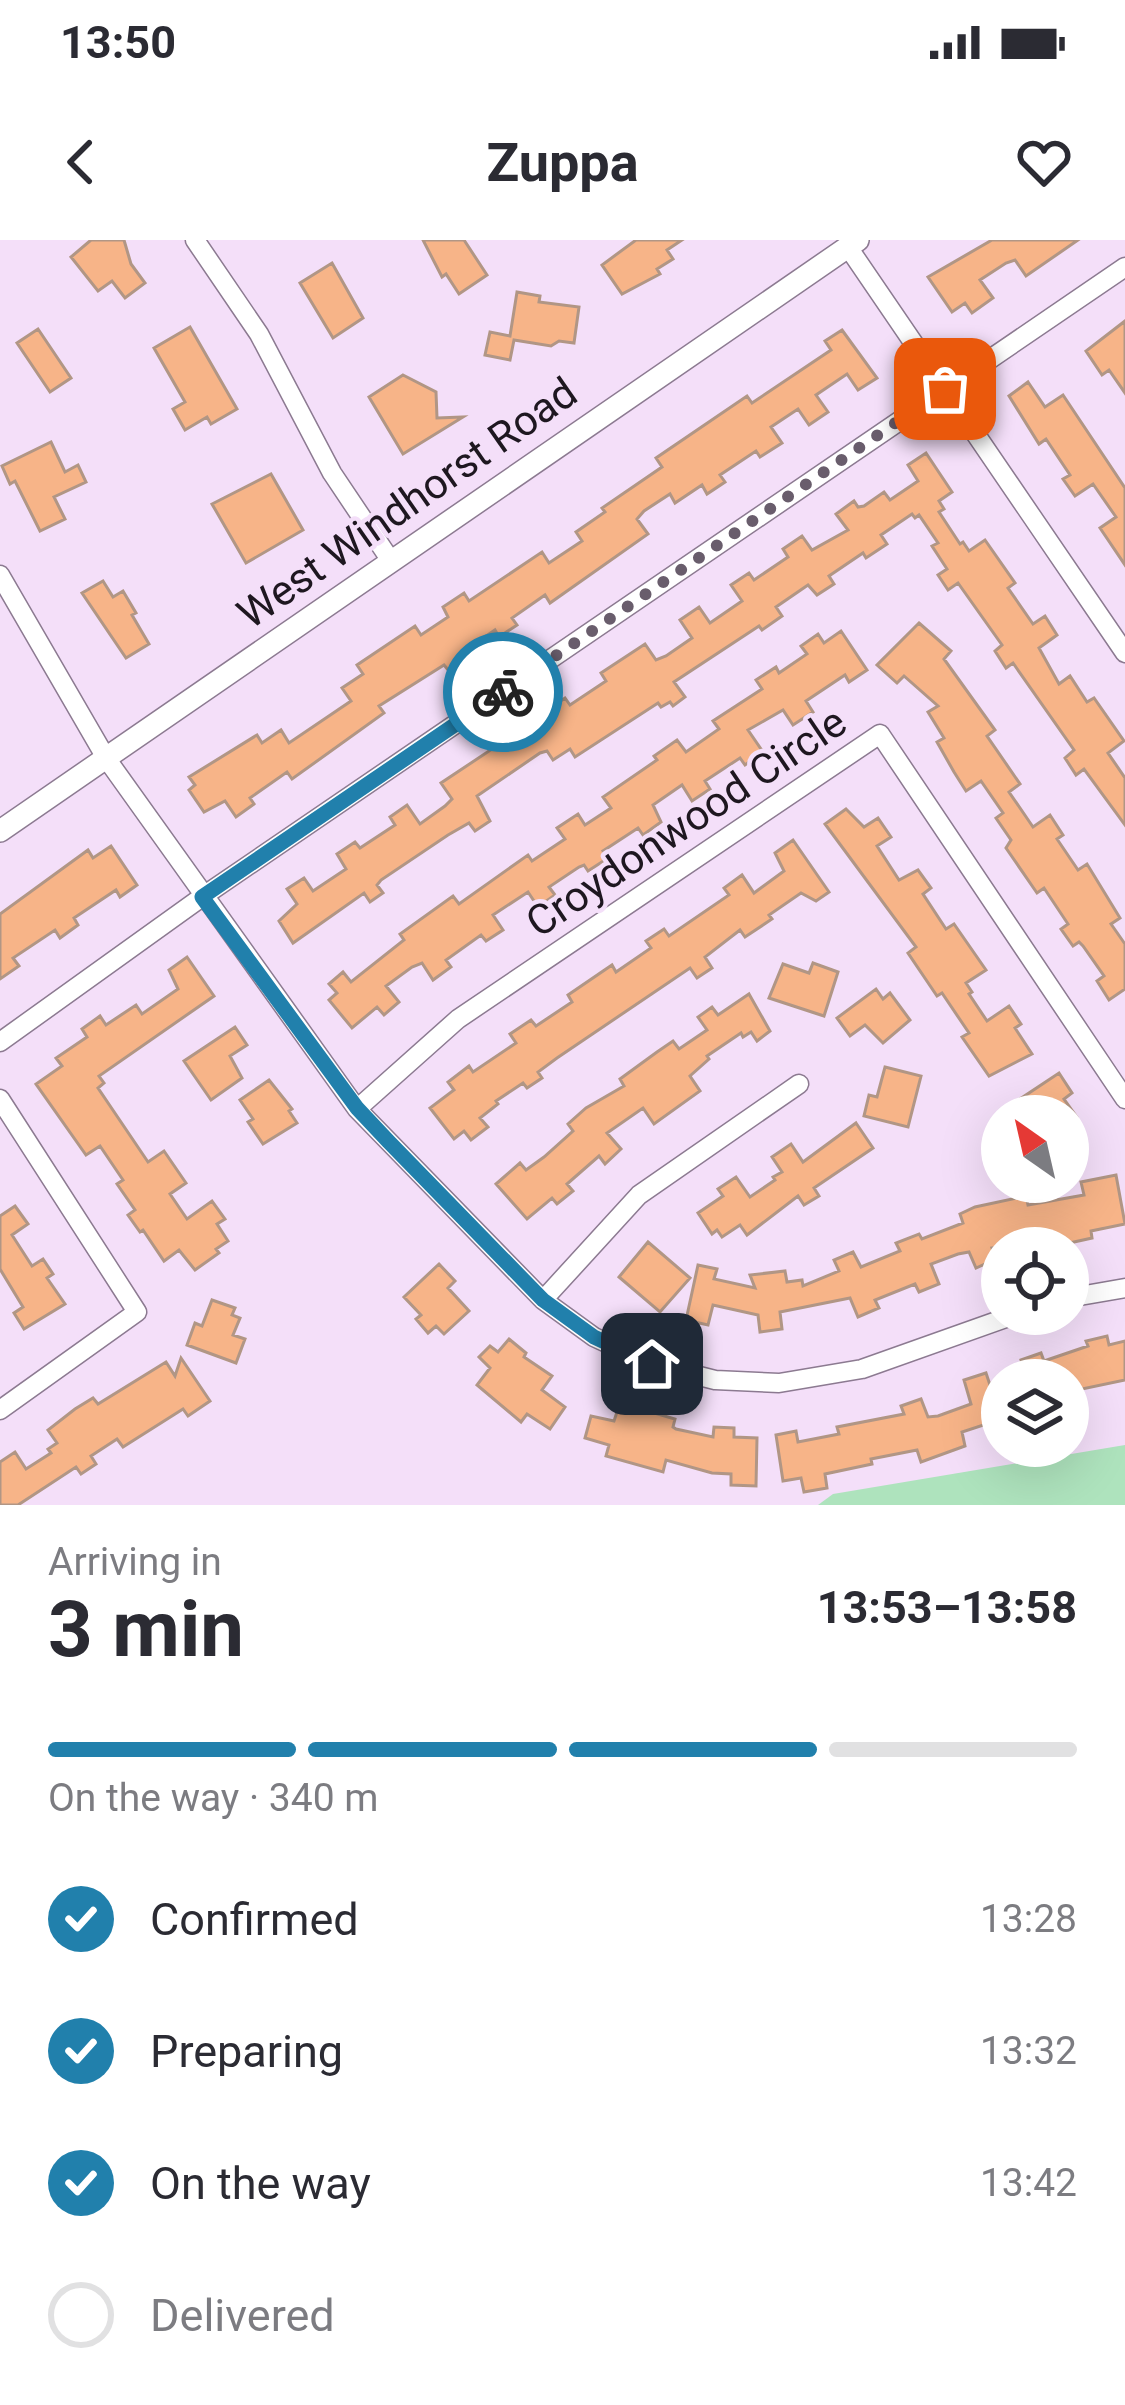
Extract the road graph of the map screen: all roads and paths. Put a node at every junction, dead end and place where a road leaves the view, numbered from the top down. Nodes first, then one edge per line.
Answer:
1 (194, 240) edge
2 (853, 243) edge
3 (1125, 267) edge
4 (945, 389) junction
5 (391, 561) junction
6 (0, 575) edge
7 (1125, 653) edge
8 (106, 758) junction
9 (0, 831) edge
10 (202, 897) junction
11 (0, 1042) edge
12 (799, 1084) dead end
13 (0, 1099) edge
14 (1125, 1100) edge
15 (357, 1108) junction
16 (1125, 1288) edge
17 (1089, 1294) edge
18 (543, 1300) junction
19 (981, 1327) edge
20 (0, 1410) edge

1 - 5 street
2 - 4 street
2 - 5 street, West Windhorst Road
3 - 4 street
4 - 7 street
4 - 10 street
5 - 8 street, West Windhorst Road
6 - 8 street
8 - 9 street, West Windhorst Road
8 - 10 street
10 - 11 street
10 - 15 street
12 - 18 street
13 - 20 street
14 - 15 street, Croydonwood Circle
15 - 18 street
16 - 17 street
18 - 19 street

